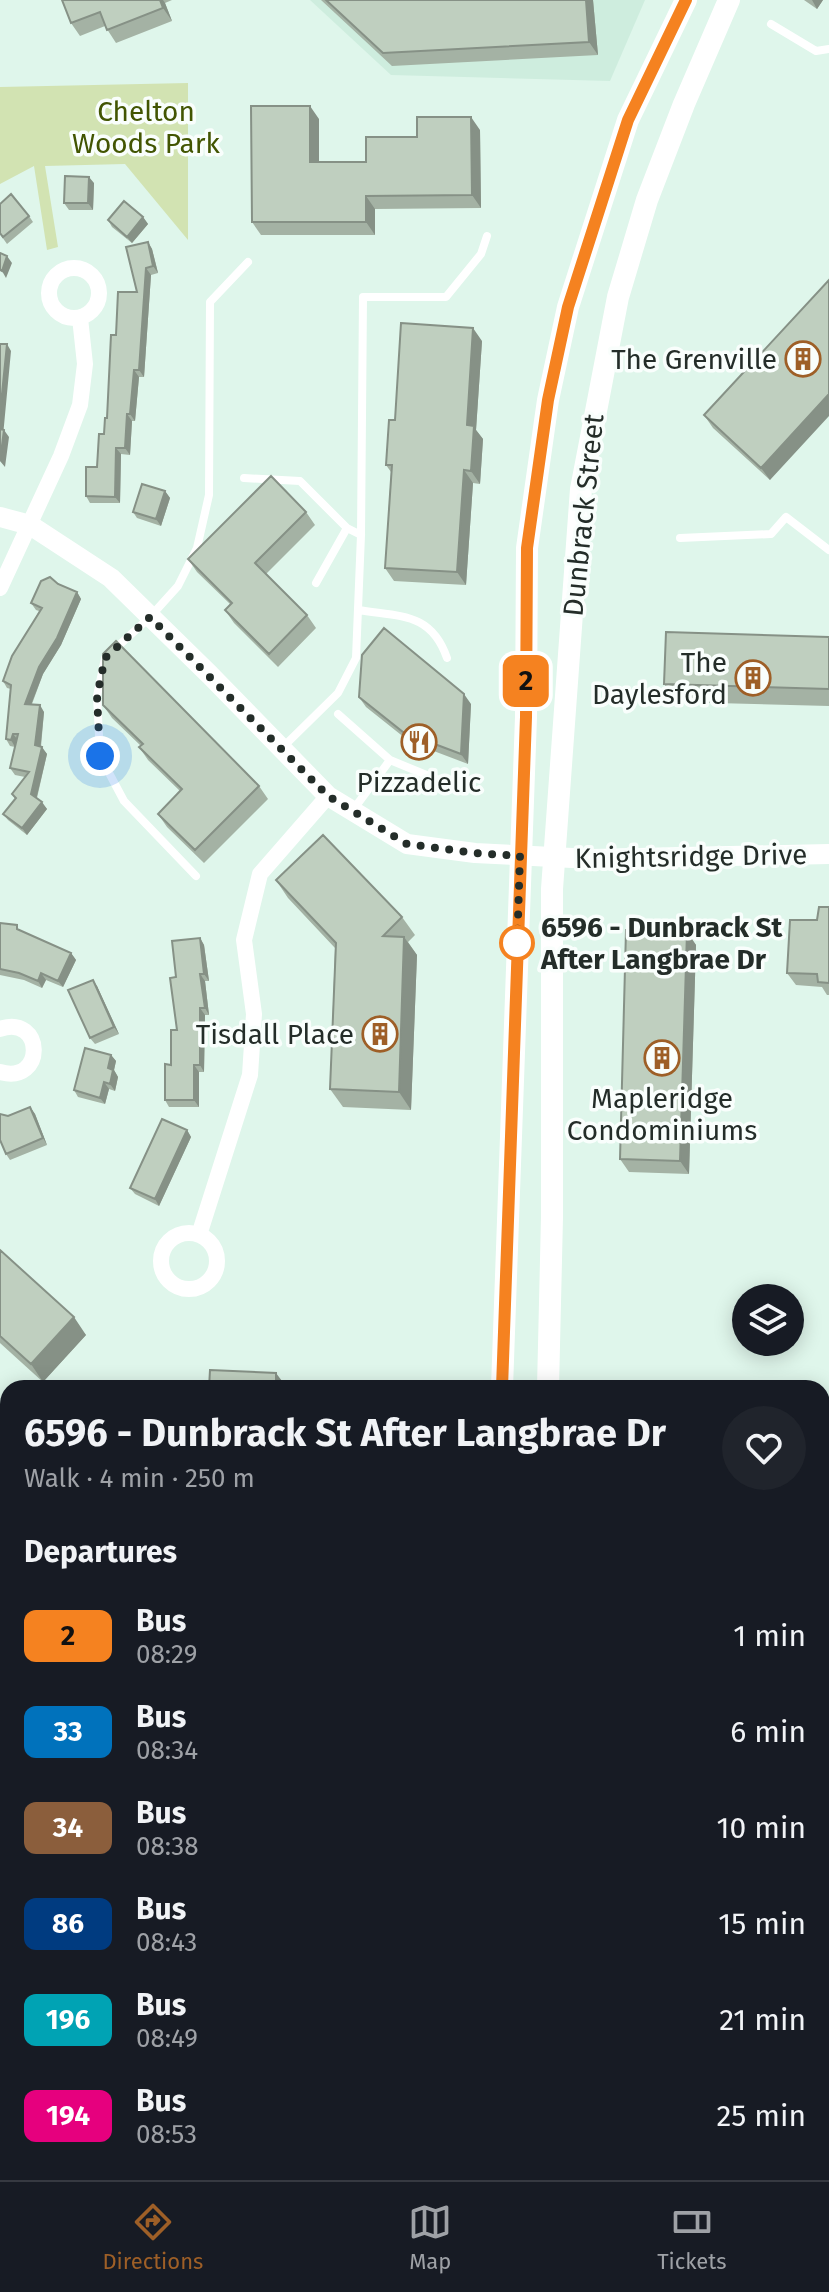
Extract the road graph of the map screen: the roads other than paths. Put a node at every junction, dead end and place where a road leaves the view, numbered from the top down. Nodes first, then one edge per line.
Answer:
1 (686, 0) edge
2 (729, 0) edge
3 (771, 24) dead end
4 (829, 49) edge
5 (487, 236) dead end
6 (248, 262) dead end
7 (80, 318) dead end
8 (244, 478) dead end
9 (0, 517) edge
10 (30, 525) junction
11 (347, 528) junction
12 (361, 535) junction
13 (680, 538) dead end
14 (829, 550) edge
15 (316, 583) dead end
16 (0, 588) edge
17 (358, 610) junction
18 (150, 617) junction
19 (447, 658) dead end
20 (338, 714) dead end
21 (281, 748) junction
22 (390, 760) junction
23 (463, 790) dead end
24 (328, 796) junction
25 (353, 811) junction
26 (829, 854) edge
27 (520, 856) junction
28 (554, 857) junction
29 (196, 876) dead end
30 (0, 1029) edge
31 (0, 1072) edge
32 (199, 1235) dead end
33 (502, 1380) edge
34 (548, 1380) edge

1 - 27 main road, Dunbrack Street
2 - 28 main road, Dunbrack Street
3 - 4 lane
5 - 12 lane
6 - 18 lane
7 - 10 street
8 - 11 lane
9 - 10 street, Knightsridge Drive
10 - 16 street
10 - 18 street, Knightsridge Drive
11 - 12 lane
11 - 15 lane
12 - 17 lane
13 - 14 lane
17 - 19 lane
17 - 21 lane
18 - 21 street, Knightsridge Drive
18 - 29 lane
20 - 22 lane
21 - 24 street, Knightsridge Drive
22 - 23 lane
22 - 25 lane
24 - 25 street, Knightsridge Drive
24 - 32 street
25 - 27 street, Knightsridge Drive
26 - 28 street, Knightsridge Drive
27 - 28 street, Knightsridge Drive
27 - 33 main road, Dunbrack Street
28 - 34 main road, Dunbrack Street
30 - 31 street

